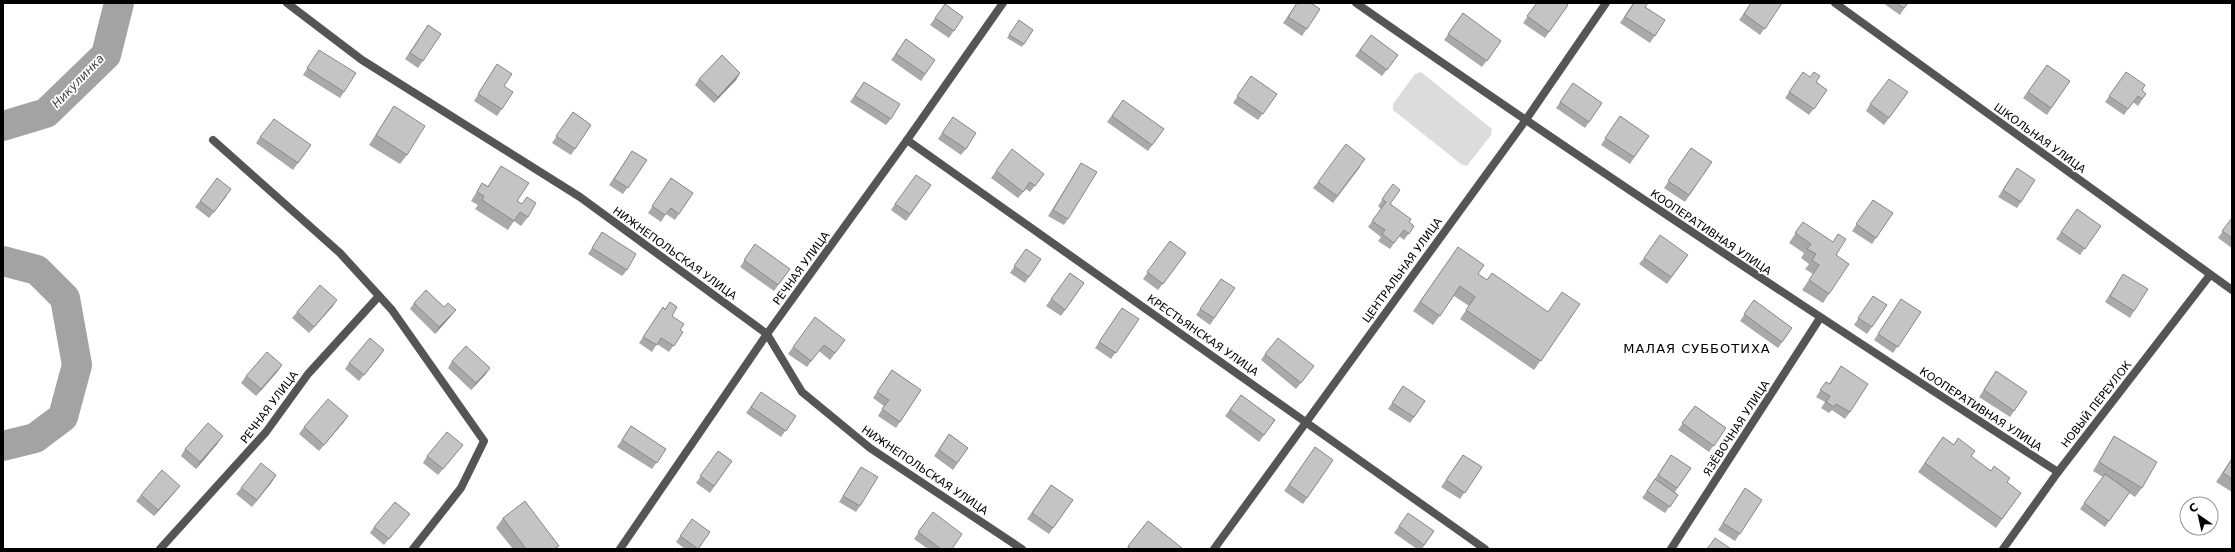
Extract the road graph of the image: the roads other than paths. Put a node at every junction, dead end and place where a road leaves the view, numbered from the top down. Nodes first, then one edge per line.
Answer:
1 (287, 3) edge
2 (1002, 3) edge
3 (1356, 3) edge
4 (1606, 3) edge
5 (1835, 3) edge
6 (1525, 121) junction
7 (213, 140) dead end
8 (907, 140) junction
9 (2210, 275) junction
10 (2232, 290) edge
11 (379, 296) junction
12 (1820, 318) junction
13 (767, 334) junction
14 (1305, 421) junction
15 (2058, 472) junction
16 (160, 549) edge
17 (413, 549) edge
18 (620, 549) edge
19 (1022, 549) edge
20 (1214, 549) edge
21 (1485, 549) edge
22 (1671, 549) edge
23 (2003, 549) edge

1 - 13 street, НИЖНЕПОЛЬСКАЯ УЛИЦА
2 - 8 street, РЕЧНАЯ УЛИЦА
3 - 6 street, КООПЕРАТИВНАЯ УЛИЦА
4 - 6 street, ЦЕНТРАЛЬНАЯ УЛИЦА
5 - 9 street, ШКОЛЬНАЯ УЛИЦА
6 - 12 street, КООПЕРАТИВНАЯ УЛИЦА
6 - 14 street, ЦЕНТРАЛЬНАЯ УЛИЦА
7 - 11 street
8 - 13 street, РЕЧНАЯ УЛИЦА
8 - 14 street, КРЕСТЬЯНСКАЯ УЛИЦА
9 - 10 street, ШКОЛЬНАЯ УЛИЦА
9 - 15 street, НОВЫЙ ПЕРЕУЛОК
11 - 16 street, РЕЧНАЯ УЛИЦА
11 - 17 street
12 - 15 street, КООПЕРАТИВНАЯ УЛИЦА
12 - 22 street, ЯЗЁВОЧНАЯ УЛИЦА
13 - 18 street, РЕЧНАЯ УЛИЦА
13 - 19 street, НИЖНЕПОЛЬСКАЯ УЛИЦА
14 - 20 street, ЦЕНТРАЛЬНАЯ УЛИЦА
14 - 21 street, КРЕСТЬЯНСКАЯ УЛИЦА
15 - 23 street, НОВЫЙ ПЕРЕУЛОК

